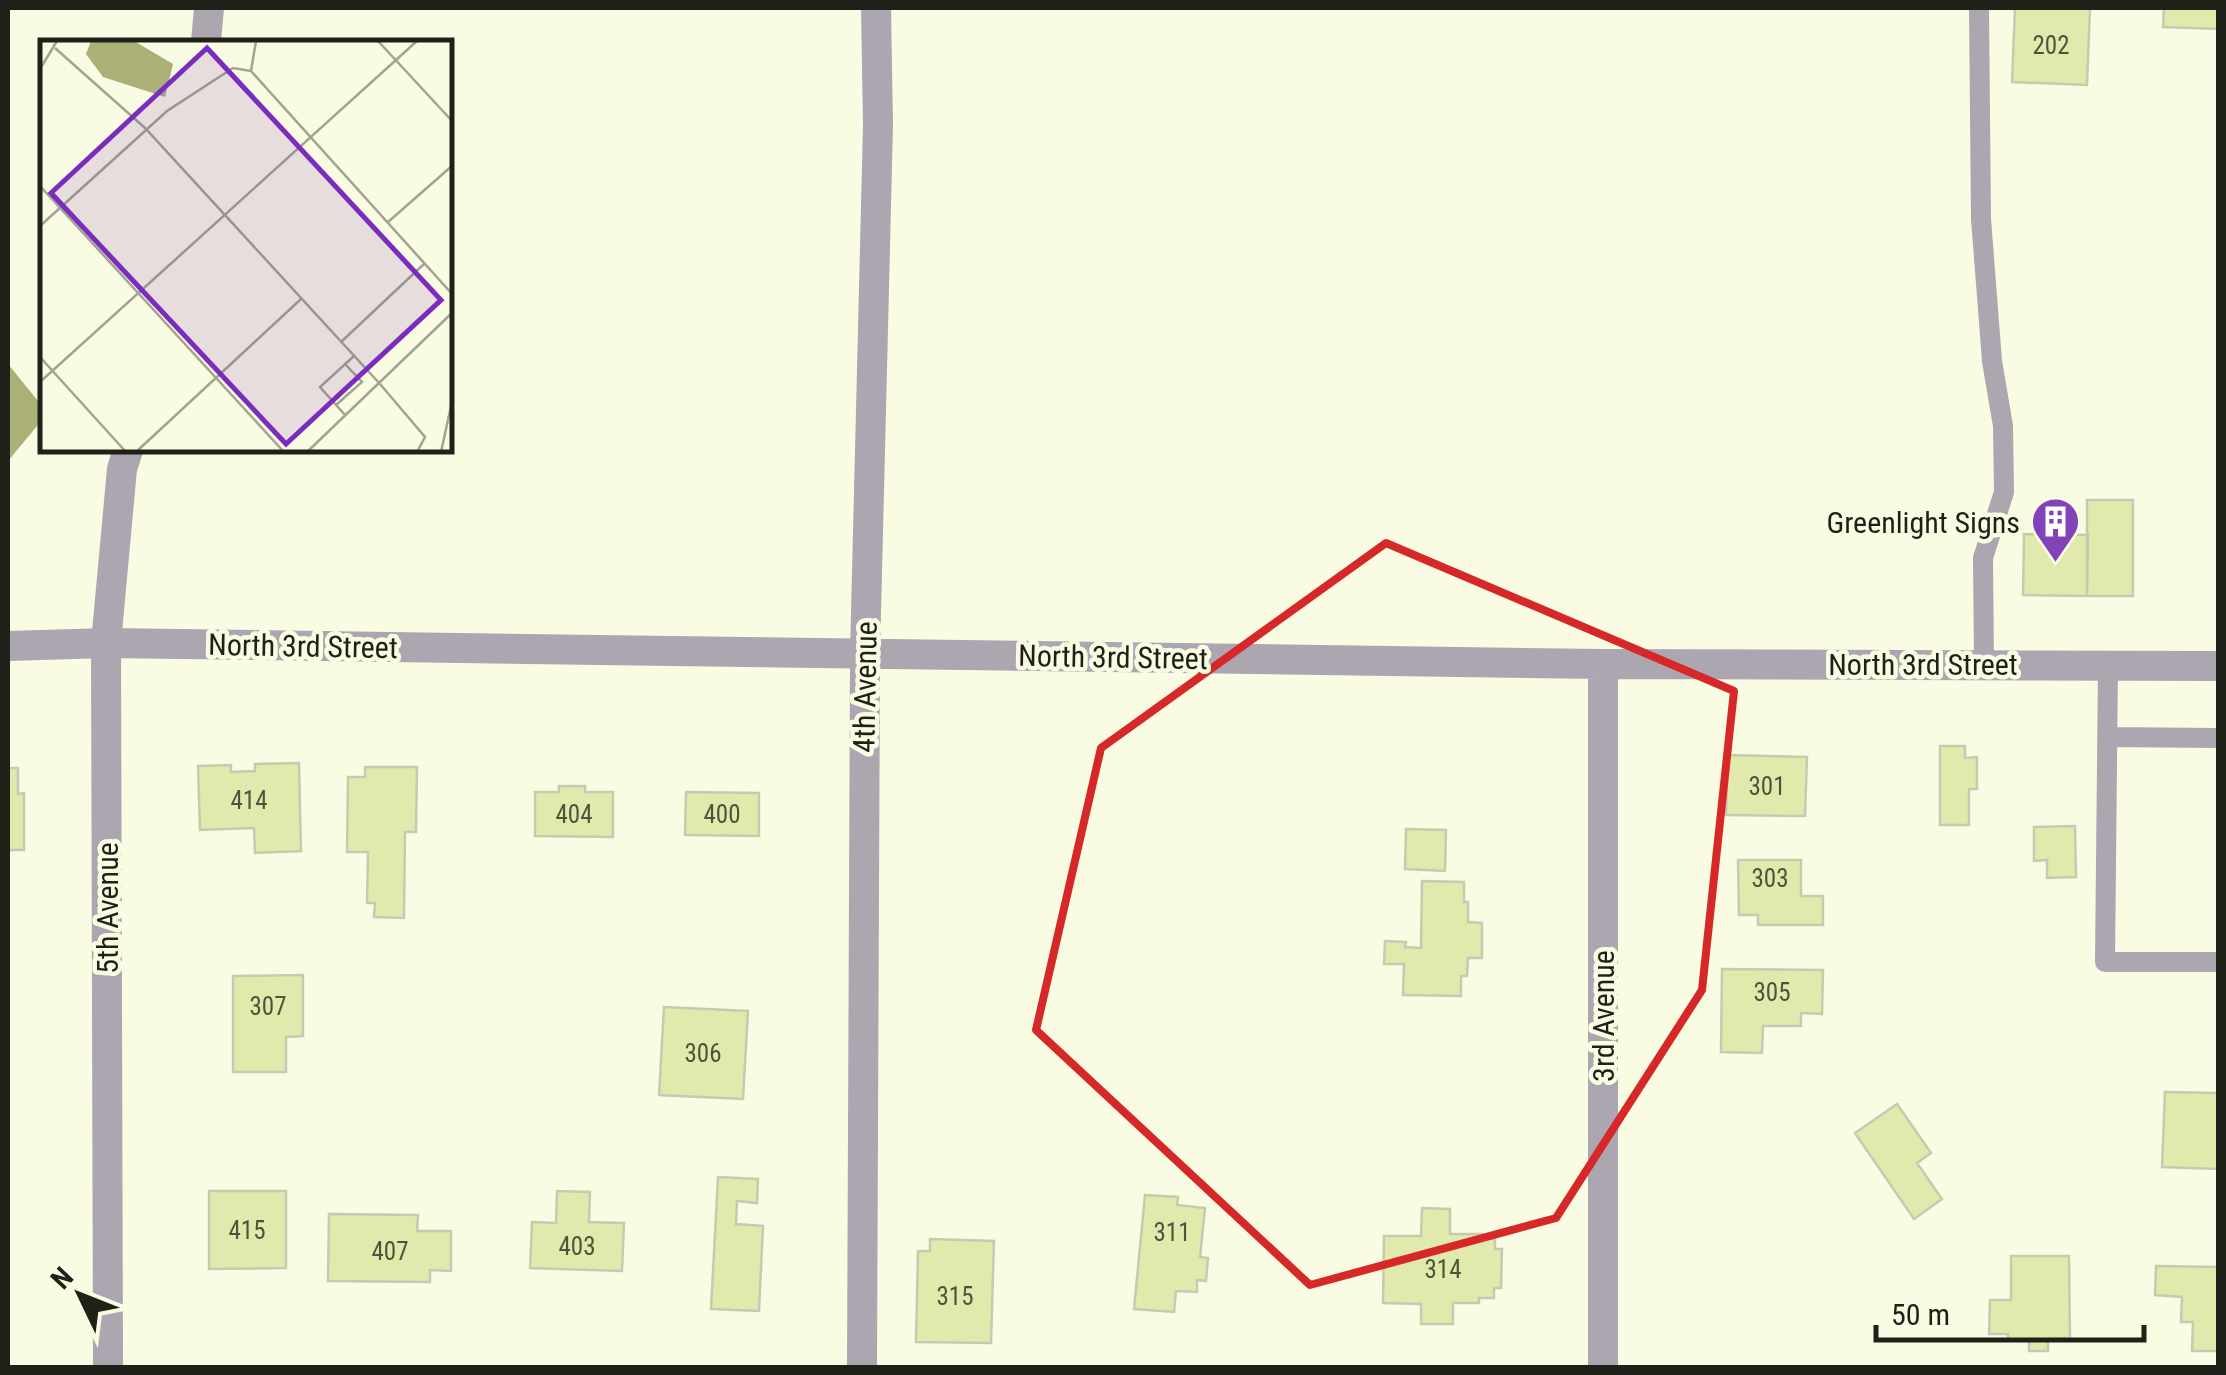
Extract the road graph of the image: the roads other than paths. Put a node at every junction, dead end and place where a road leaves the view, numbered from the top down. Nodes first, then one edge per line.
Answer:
1 (209, 8) edge
2 (876, 8) edge
3 (1979, 8) edge
4 (206, 40) edge
5 (127, 452) edge
6 (106, 643) junction
7 (8, 646) edge
8 (865, 654) junction
9 (1984, 663) junction
10 (1603, 664) junction
11 (2108, 664) junction
12 (2218, 666) edge
13 (2107, 737) junction
14 (2218, 738) edge
15 (2218, 962) edge
16 (108, 1368) edge
17 (862, 1368) edge
18 (1604, 1368) edge

1 - 4 street
2 - 8 street, 4th Avenue
3 - 9 lane
5 - 6 street, 5th Avenue
6 - 7 street, North 3rd Street
6 - 8 street, North 3rd Street
6 - 16 street, 5th Avenue
8 - 10 street, North 3rd Street
8 - 17 street, 4th Avenue
9 - 10 street, North 3rd Street
9 - 11 street, North 3rd Street
10 - 18 street, 3rd Avenue
11 - 12 street, North 3rd Street
11 - 13 lane
13 - 14 lane
13 - 15 lane

